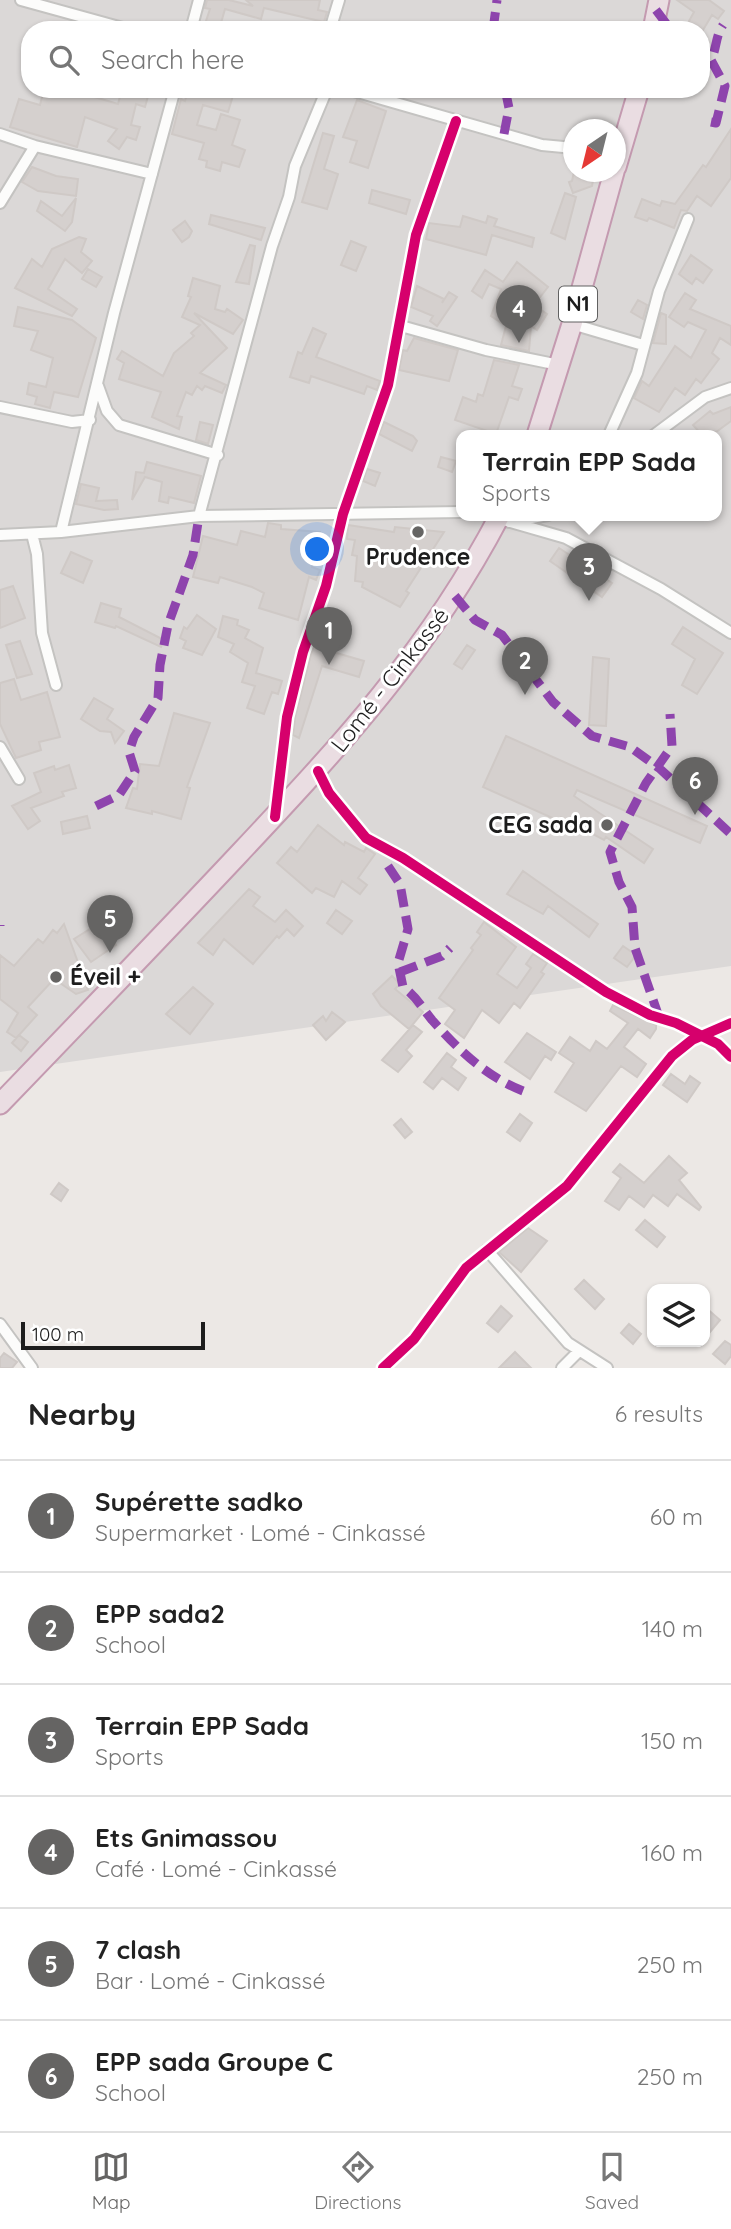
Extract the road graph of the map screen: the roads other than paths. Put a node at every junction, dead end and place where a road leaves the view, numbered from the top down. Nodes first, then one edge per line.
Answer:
1 (21, 0) edge
2 (199, 0) edge
3 (339, 0) edge
4 (659, 0) edge
5 (97, 21) edge
6 (193, 21) edge
7 (333, 21) edge
8 (655, 21) edge
9 (173, 98) edge
10 (323, 98) edge
11 (377, 98) edge
12 (636, 98) edge
13 (456, 121) junction
14 (626, 129) edge
15 (0, 134) edge
16 (35, 146) junction
17 (563, 147) edge
18 (152, 174) junction
19 (610, 182) edge
20 (0, 203) edge
21 (688, 219) dead end
22 (572, 324) junction
23 (401, 326) junction
24 (643, 345) junction
25 (559, 365) junction
26 (98, 385) junction
27 (731, 388) edge
28 (0, 407) edge
29 (90, 420) junction
30 (539, 430) edge
31 (611, 430) edge
32 (661, 430) edge
33 (218, 455) junction
34 (456, 512) edge
35 (343, 514) junction
36 (200, 516) junction
37 (496, 521) edge
38 (511, 521) edge
39 (61, 532) junction
40 (32, 534) junction
41 (0, 535) edge
42 (731, 633) edge
43 (56, 685) dead end
44 (0, 747) edge
45 (318, 771) junction
46 (19, 779) dead end
47 (275, 817) junction
48 (731, 1023) edge
49 (703, 1036) junction
50 (731, 1057) edge
51 (0, 1104) edge
52 (487, 1250) junction
53 (0, 1324) edge
54 (578, 1352) junction
55 (32, 1368) edge
56 (383, 1368) edge
57 (562, 1368) edge
58 (607, 1368) edge

1 - 5 street
2 - 6 street
3 - 7 street
4 - 8 highway
9 - 18 street
10 - 33 street
11 - 13 street
12 - 14 highway, N1
13 - 17 street
13 - 23 street
15 - 16 street
16 - 18 street
16 - 20 street
18 - 26 street
19 - 22 highway, N1
21 - 24 street
22 - 24 street
22 - 25 highway, N1
23 - 25 street
23 - 35 street
24 - 31 street
25 - 30 highway, N1
26 - 29 street
26 - 33 street
27 - 32 street
28 - 29 street
29 - 39 street
33 - 36 street
34 - 35 street
35 - 36 street
35 - 47 street
36 - 39 street
37 - 45 highway, Lomé - Cinkassé
38 - 42 street
39 - 40 street
40 - 41 street
40 - 43 street
44 - 46 street
45 - 47 highway, Lomé - Cinkassé
45 - 49 street
47 - 51 highway, Lomé - Cinkassé
48 - 49 street
49 - 50 street
49 - 52 street
52 - 54 street
52 - 56 street
53 - 55 street
54 - 57 street
54 - 58 street

